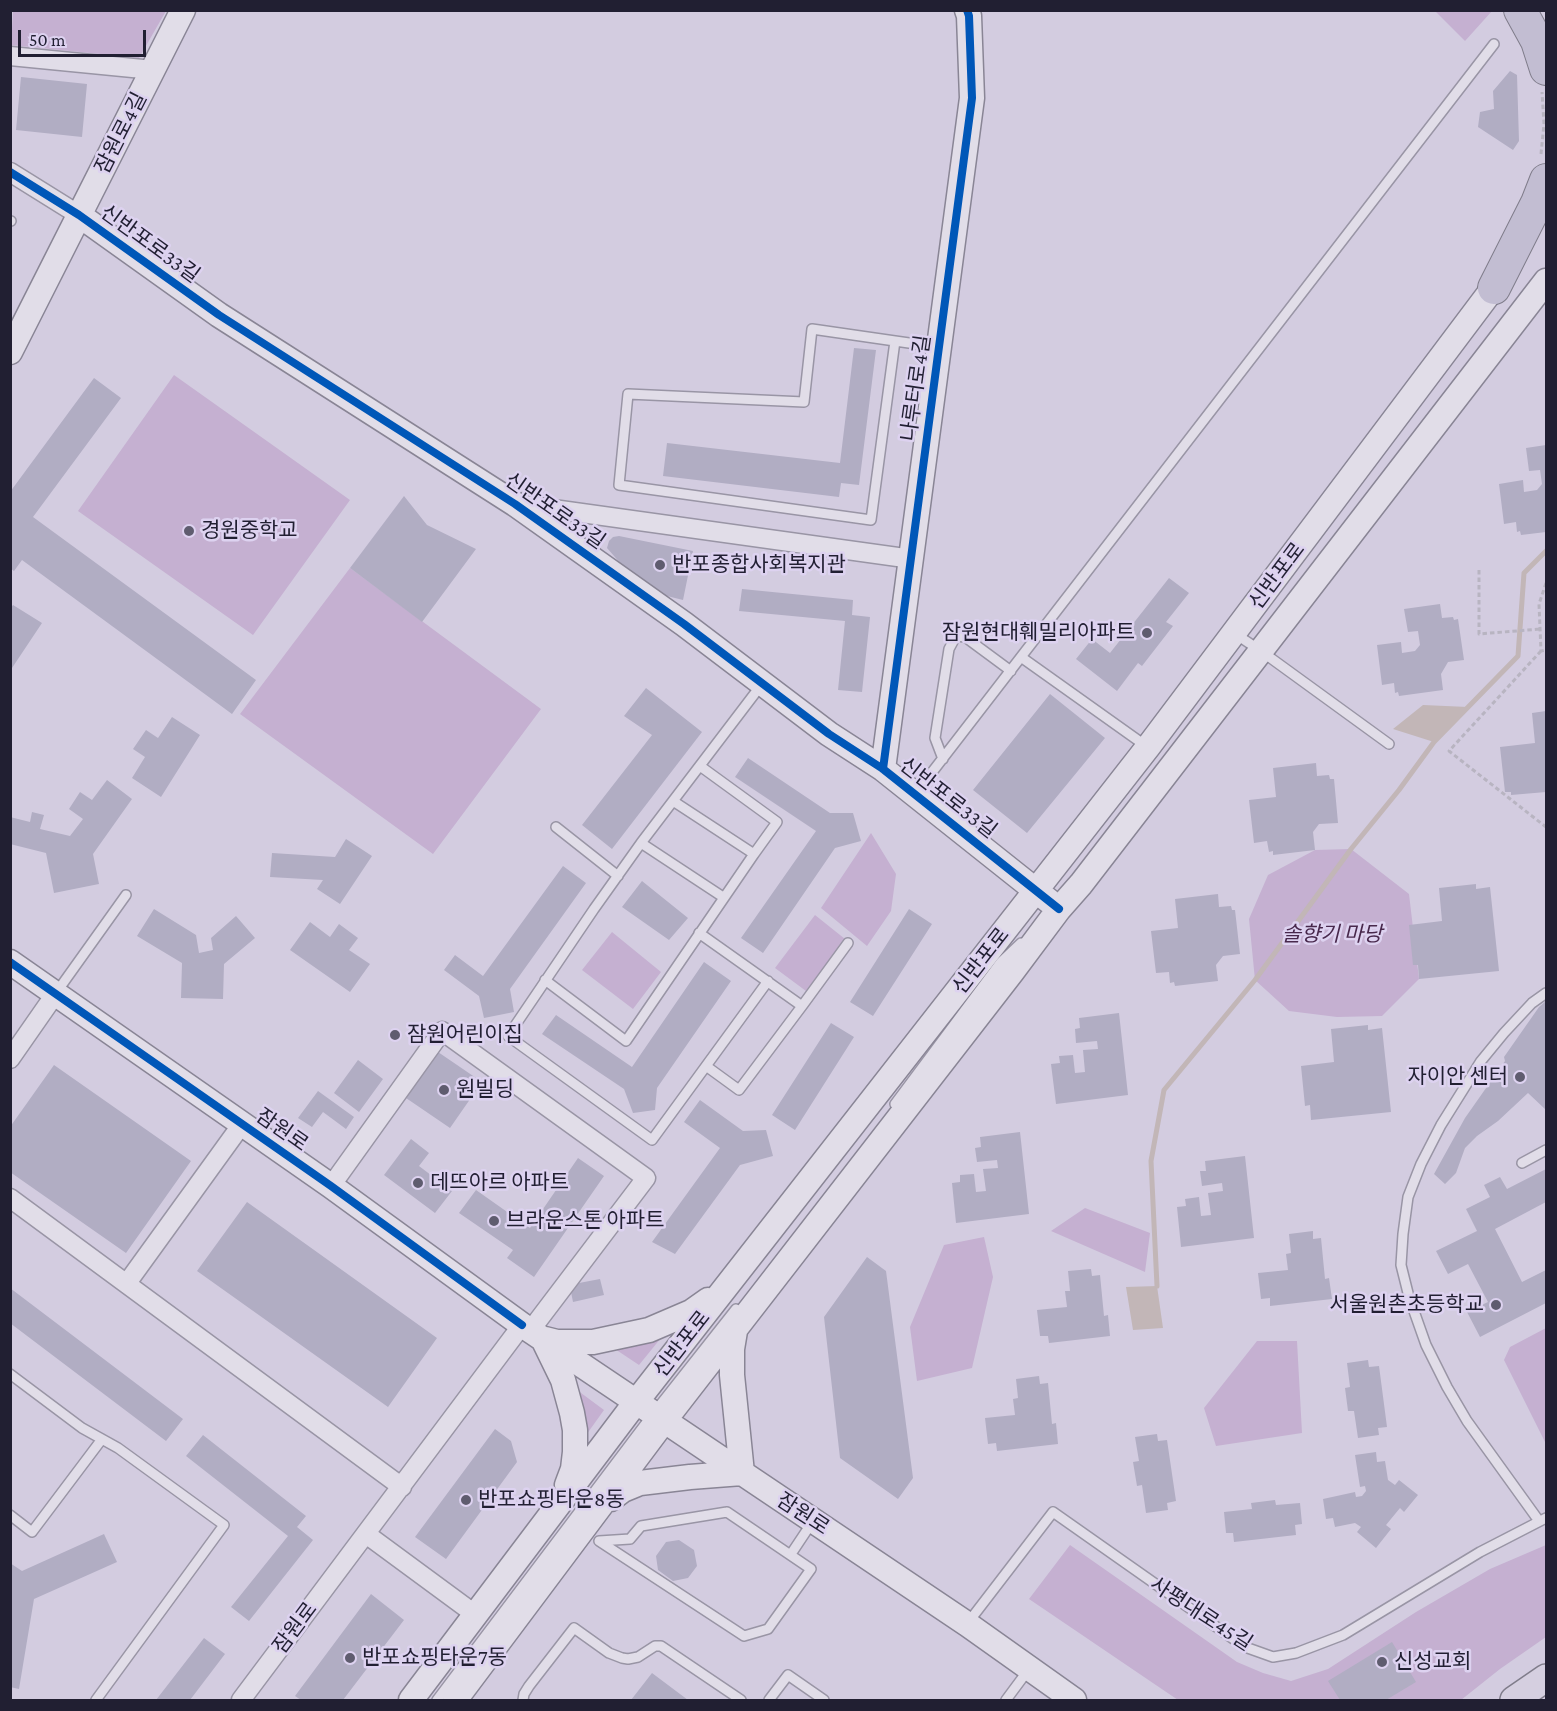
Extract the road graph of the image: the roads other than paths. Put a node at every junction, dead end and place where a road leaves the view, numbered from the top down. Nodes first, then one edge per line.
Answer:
1 (183, 10) edge
2 (967, 10) edge
3 (1520, 10) edge
4 (1494, 44) dead end
5 (10, 56) edge
6 (1546, 69) edge
7 (153, 70) junction
8 (10, 172) edge
9 (1546, 180) edge
10 (79, 215) junction
11 (1546, 218) edge
12 (1546, 281) edge
13 (1494, 288) junction
14 (895, 341) junction
15 (939, 348) junction
16 (10, 352) edge
17 (515, 504) junction
18 (912, 559) junction
19 (1235, 632) junction
20 (1261, 651) junction
21 (1021, 657) junction
22 (1011, 671) junction
23 (762, 684) junction
24 (1389, 744) dead end
25 (1148, 747) junction
26 (943, 759) junction
27 (700, 766) junction
28 (883, 769) junction
29 (915, 795) junction
30 (673, 801) junction
31 (556, 827) dead end
32 (641, 843) junction
33 (754, 854) junction
34 (618, 876) junction
35 (1036, 891) junction
36 (126, 895) dead end
37 (723, 897) junction
38 (1059, 909) junction
39 (699, 933) junction
40 (848, 943) dead end
41 (10, 962) edge
42 (545, 980) junction
43 (768, 981) junction
44 (56, 993) junction
45 (1546, 993) edge
46 (802, 1006) junction
47 (10, 1059) edge
48 (706, 1066) junction
49 (887, 1114) dead end
50 (242, 1124) junction
51 (862, 1150) dead end
52 (1546, 1150) edge
53 (1522, 1163) dead end
54 (331, 1186) junction
55 (836, 1192) junction
56 (10, 1198) edge
57 (127, 1283) junction
58 (733, 1295) junction
59 (735, 1331) junction
60 (532, 1332) junction
61 (10, 1374) edge
62 (651, 1412) junction
63 (102, 1439) junction
64 (742, 1473) junction
65 (402, 1487) junction
66 (561, 1500) junction
67 (10, 1515) edge
68 (1543, 1520) edge
69 (814, 1521) junction
70 (366, 1534) junction
71 (587, 1535) junction
72 (791, 1554) junction
73 (476, 1615) junction
74 (968, 1624) junction
75 (1029, 1669) junction
76 (1546, 1678) edge
77 (250, 1697) edge
78 (96, 1701) edge
79 (411, 1701) edge
80 (436, 1701) edge
81 (455, 1701) edge
82 (523, 1701) edge
83 (741, 1701) edge
84 (769, 1701) edge
85 (824, 1701) edge
86 (1006, 1701) edge
87 (1074, 1701) edge
88 (1514, 1701) edge

1 - 7 main road, 잠원로4길
2 - 15 main road, 나루터로4길
3 - 6 highway
4 - 21 lane
5 - 7 street
7 - 10 main road, 잠원로4길
8 - 10 street, 신반포로33길
9 - 13 highway
10 - 16 main road, 잠원로4길
10 - 17 main road, 신반포로33길
11 - 13 main road, 신반포로
12 - 20 main road, 신반포로
13 - 19 main road, 신반포로
14 - 14 lane
14 - 15 lane
15 - 18 main road, 나루터로4길
17 - 18 street
17 - 23 main road, 신반포로33길
18 - 28 main road, 나루터로4길
19 - 20 lane
19 - 25 main road, 신반포로
19 - 35 lane
20 - 24 lane
20 - 38 main road, 신반포로
21 - 22 lane
21 - 25 lane
22 - 26 lane
22 - 26 lane
23 - 27 lane
23 - 28 main road, 신반포로33길
25 - 35 main road, 신반포로
26 - 29 lane
27 - 30 lane
27 - 33 lane
28 - 29 main road, 신반포로33길
29 - 35 main road, 신반포로33길
30 - 32 lane
30 - 33 lane
31 - 34 lane
32 - 34 lane
32 - 37 lane
33 - 37 lane
34 - 42 lane
35 - 38 main road, 신반포로33길
35 - 58 main road, 신반포로
36 - 44 lane
37 - 39 lane
38 - 49 lane
38 - 55 main road, 신반포로
39 - 42 lane
39 - 43 lane
40 - 46 lane
41 - 44 main road, 잠원로
42 - 48 lane
43 - 46 lane
43 - 48 lane
44 - 47 street
44 - 50 main road, 잠원로
45 - 68 lane
46 - 48 lane
50 - 54 main road, 잠원로
50 - 57 street
51 - 55 lane
52 - 53 lane
54 - 60 main road, 잠원로
54 - 60 street, 잠원로
55 - 59 main road, 신반포로
56 - 57 street
57 - 65 street
58 - 60 main road
58 - 62 main road, 신반포로
59 - 62 main road, 신반포로
59 - 64 main road
60 - 62 main road, 잠원로
60 - 65 street, 잠원로
60 - 66 main road
61 - 63 lane
62 - 64 main road, 잠원로
62 - 66 main road, 신반포로
62 - 71 main road, 신반포로
62 - 80 lane
63 - 67 lane
63 - 78 lane
64 - 69 main road, 잠원로
64 - 71 main road
65 - 70 street, 잠원로
66 - 73 main road, 신반포로
68 - 74 lane, 사평대로45길
69 - 72 lane
69 - 74 main road, 잠원로
70 - 73 street
70 - 77 street, 잠원로
71 - 72 lane
71 - 72 lane
71 - 81 main road, 신반포로
73 - 79 main road, 신반포로
74 - 75 main road, 잠원로
75 - 86 lane
75 - 87 main road, 잠원로
76 - 88 main road
82 - 83 lane
84 - 85 lane

